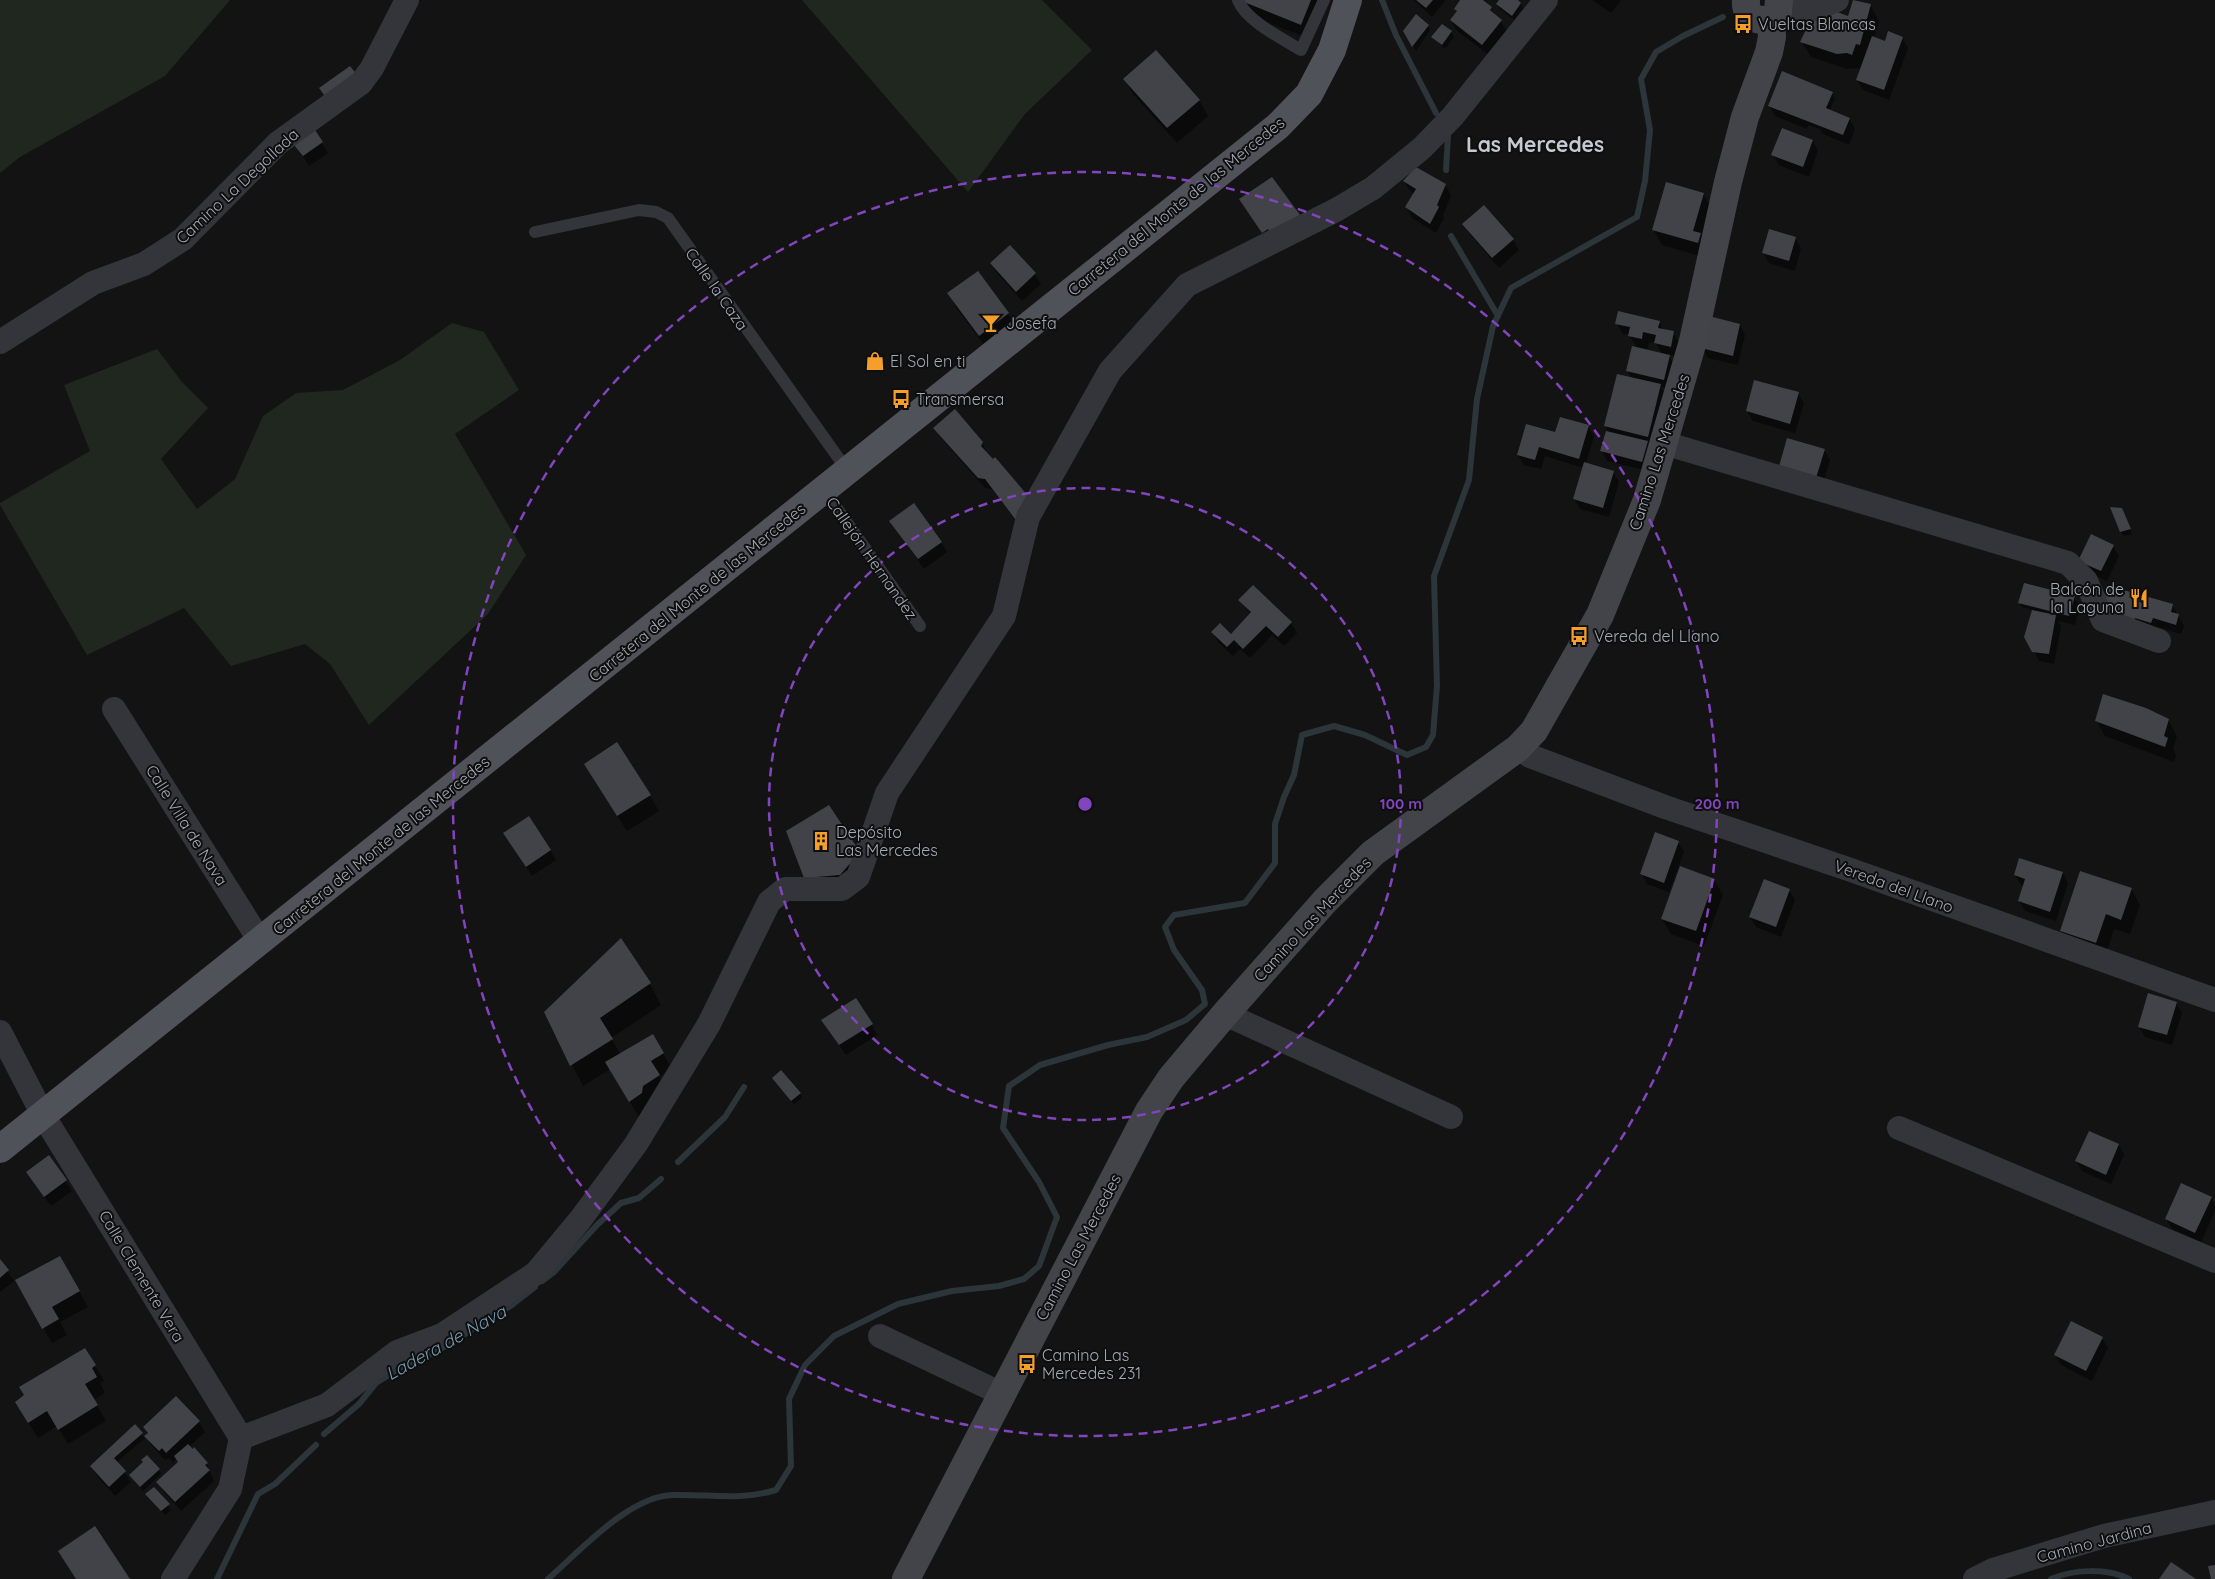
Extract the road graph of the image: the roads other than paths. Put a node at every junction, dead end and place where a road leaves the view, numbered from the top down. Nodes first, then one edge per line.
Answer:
1 (407, 0) edge
2 (1238, 0) edge
3 (1324, 0) edge
4 (1348, 0) edge
5 (1546, 0) edge
6 (1837, 0) edge
7 (1739, 2) edge
8 (1776, 9) edge
9 (536, 232) dead end
10 (0, 342) edge
11 (1664, 442) junction
12 (847, 470) junction
13 (824, 490) junction
14 (920, 626) dead end
15 (2159, 642) dead end
16 (114, 709) dead end
17 (1518, 748) junction
18 (260, 941) junction
19 (2215, 1000) edge
20 (1225, 1014) junction
21 (0, 1032) edge
22 (43, 1115) junction
23 (1451, 1117) dead end
24 (1899, 1128) dead end
25 (0, 1149) edge
26 (2215, 1261) edge
27 (880, 1336) dead end
28 (1002, 1394) junction
29 (241, 1438) junction
30 (2215, 1512) edge
31 (173, 1579) edge
32 (906, 1579) edge
33 (1975, 1579) edge

1 - 10 street, Camino La Degollada
2 - 3 lane
4 - 12 main road, Carretera del Monte de las Mercedes
5 - 29 street
6 - 8 street
7 - 8 main road
8 - 11 main road, Camino Las Mercedes
9 - 12 lane, Calle la Caza
11 - 15 street
11 - 17 main road, Camino Las Mercedes
12 - 13 main road, Carretera del Monte de las Mercedes
13 - 14 lane, Callejón Hernandez
13 - 18 main road, Carretera del Monte de las Mercedes
16 - 18 street, Calle Villa de Nava
17 - 19 street, Vereda del Llano
17 - 20 main road, Camino Las Mercedes
18 - 22 main road, Carretera del Monte de las Mercedes
20 - 23 street
20 - 28 main road, Camino Las Mercedes
21 - 22 street, Calle Clemente Vera
22 - 25 main road, Carretera del Monte de las Mercedes
22 - 29 street, Calle Clemente Vera
24 - 26 street
27 - 28 street
28 - 32 main road, Camino Las Mercedes
29 - 31 street
30 - 33 street, Camino Jardina

